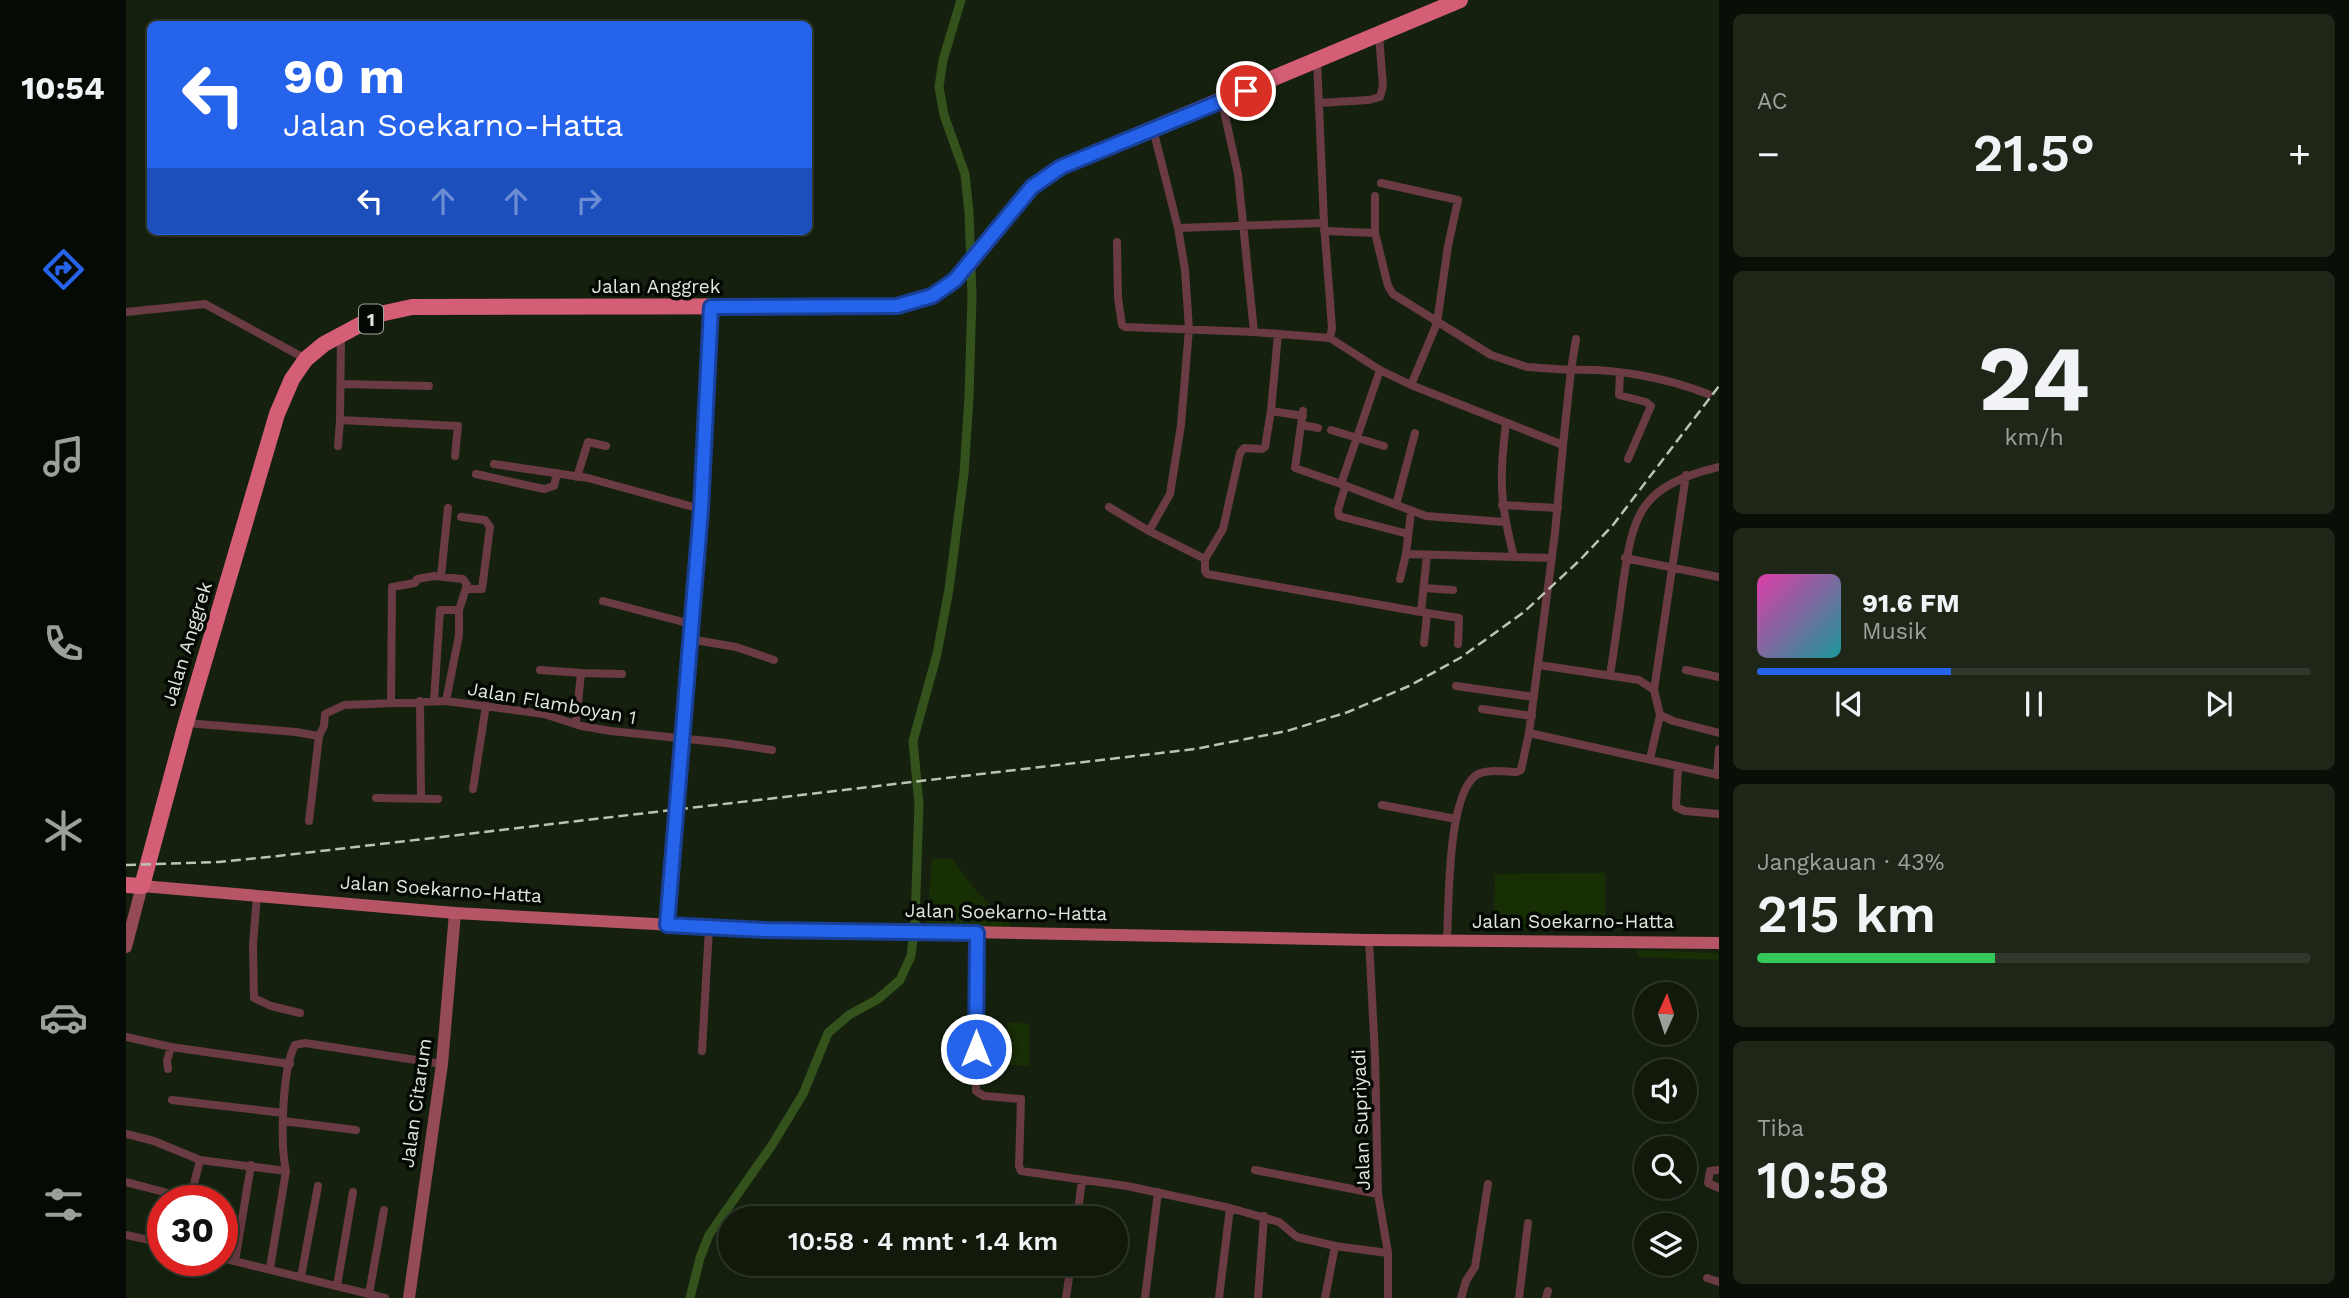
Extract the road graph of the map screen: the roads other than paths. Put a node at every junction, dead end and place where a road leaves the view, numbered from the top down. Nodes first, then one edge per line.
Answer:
1 (1461, 0) edge
2 (1379, 35) junction
3 (1317, 60) junction
4 (1222, 102) junction
5 (1319, 103) junction
6 (1153, 129) junction
7 (1381, 183) dead end
8 (1375, 196) dead end
9 (1242, 227) junction
10 (1324, 227) junction
11 (1178, 228) junction
12 (1375, 233) junction
13 (1117, 242) dead end
14 (711, 307) junction
15 (126, 312) edge
16 (1437, 323) junction
17 (1189, 329) junction
18 (1254, 332) junction
19 (1278, 334) junction
20 (341, 336) junction
21 (1330, 338) junction
22 (1576, 339) dead end
23 (306, 359) junction
24 (1380, 370) junction
25 (1571, 370) junction
26 (1620, 374) junction
27 (342, 384) junction
28 (1411, 385) junction
29 (429, 386) dead end
30 (1708, 394) dead end
31 (1271, 411) junction
32 (1303, 418) junction
33 (340, 420) junction
34 (1506, 423) junction
35 (1318, 428) dead end
36 (1331, 430) dead end
37 (1415, 433) dead end
38 (1356, 437) junction
39 (1563, 445) junction
40 (338, 446) dead end
41 (606, 446) dead end
42 (1384, 446) dead end
43 (455, 456) dead end
44 (1628, 459) dead end
45 (494, 464) dead end
46 (1719, 467) edge
47 (557, 473) junction
48 (476, 474) dead end
49 (1686, 475) junction
50 (577, 477) junction
51 (1343, 486) junction
52 (1396, 505) junction
53 (1502, 505) junction
54 (1108, 507) dead end
55 (448, 508) dead end
56 (1558, 508) junction
57 (701, 509) junction
58 (1411, 512) junction
59 (461, 517) dead end
60 (1504, 522) junction
61 (1149, 531) junction
62 (1408, 534) junction
63 (1406, 554) junction
64 (1427, 555) junction
65 (1514, 558) junction
66 (1551, 558) junction
67 (1625, 558) junction
68 (1205, 559) junction
69 (1673, 568) junction
70 (441, 576) junction
71 (1719, 577) edge
72 (1400, 579) dead end
73 (1424, 588) junction
74 (466, 589) junction
75 (1453, 590) dead end
76 (603, 601) dead end
77 (459, 610) junction
78 (1424, 613) junction
79 (691, 624) junction
80 (690, 639) junction
81 (1424, 643) dead end
82 (1458, 644) dead end
83 (774, 660) dead end
84 (1539, 665) junction
85 (540, 670) dead end
86 (1686, 670) dead end
87 (581, 673) junction
88 (622, 674) dead end
89 (1611, 675) junction
90 (1719, 677) edge
91 (1456, 686) dead end
92 (1654, 690) junction
93 (1534, 697) junction
94 (420, 701) junction
95 (434, 701) junction
96 (446, 701) junction
97 (391, 702) junction
98 (486, 705) junction
99 (1482, 709) dead end
100 (1660, 715) junction
101 (1532, 716) junction
102 (186, 723) junction
103 (576, 723) junction
104 (1529, 733) junction
105 (1719, 733) edge
106 (319, 736) junction
107 (681, 739) junction
108 (1719, 749) edge
109 (772, 750) dead end
110 (1650, 760) junction
111 (1678, 768) junction
112 (1718, 775) edge
113 (473, 789) dead end
114 (376, 798) dead end
115 (421, 798) junction
116 (438, 799) dead end
117 (1382, 805) dead end
118 (1719, 814) edge
119 (1456, 819) junction
120 (309, 821) dead end
121 (134, 885) edge
122 (257, 895) junction
123 (455, 913) junction
124 (667, 925) junction
125 (709, 928) junction
126 (977, 933) junction
127 (1380, 940) junction
128 (1447, 941) junction
129 (1719, 943) edge
130 (126, 947) edge
131 (300, 1013) dead end
132 (126, 1037) edge
133 (171, 1047) junction
134 (702, 1051) dead end
135 (290, 1064) junction
136 (442, 1064) junction
137 (168, 1069) dead end
138 (172, 1100) dead end
139 (283, 1117) junction
140 (356, 1130) dead end
141 (126, 1134) edge
142 (200, 1160) junction
143 (251, 1165) junction
144 (1255, 1170) dead end
145 (1719, 1170) edge
146 (286, 1171) junction
147 (1082, 1180) junction
148 (126, 1182) edge
149 (1488, 1184) dead end
150 (194, 1185) edge
151 (318, 1186) dead end
152 (147, 1188) edge
153 (1719, 1188) edge
154 (354, 1192) dead end
155 (1158, 1192) junction
156 (1378, 1194) junction
157 (1079, 1206) edge
158 (1230, 1208) junction
159 (384, 1210) dead end
160 (1264, 1216) junction
161 (1528, 1223) dead end
162 (129, 1236) edge
163 (147, 1240) edge
164 (238, 1243) edge
165 (1335, 1245) junction
166 (1388, 1253) junction
167 (238, 1262) edge
168 (270, 1268) junction
169 (1069, 1276) edge
170 (301, 1277) junction
171 (1707, 1278) dead end
172 (1719, 1282) edge
173 (338, 1286) junction
174 (369, 1294) junction
175 (385, 1298) edge
176 (409, 1298) edge
177 (1066, 1298) edge
178 (1145, 1298) edge
179 (1219, 1298) edge
180 (1258, 1298) edge
181 (1325, 1298) edge
182 (1388, 1298) edge
183 (1461, 1298) edge
184 (1519, 1298) edge

1 - 2 highway, Jalan Anggrek / 1
2 - 3 highway, Jalan Anggrek / 1
2 - 5 street
3 - 4 highway, Jalan Anggrek / 1
3 - 5 street
4 - 6 highway, Jalan Anggrek / 1
4 - 9 street
5 - 10 street
6 - 11 street
6 - 14 highway, Jalan Anggrek / 1
7 - 16 street
8 - 12 street
9 - 10 street
9 - 11 street
9 - 18 street
10 - 12 street
10 - 21 street
11 - 17 street
12 - 16 street
13 - 17 street
14 - 20 highway, Jalan Anggrek / 1
14 - 57 street
15 - 23 street
16 - 25 street
16 - 28 street
17 - 18 street
17 - 61 street
18 - 19 street
19 - 21 street
19 - 31 street
20 - 23 highway, Jalan Anggrek / 1
20 - 27 street
21 - 24 street
22 - 25 street
23 - 102 highway, Jalan Anggrek / 1
24 - 28 street
24 - 38 street
25 - 26 street
25 - 39 street
26 - 30 street
26 - 44 street
27 - 29 street
27 - 33 street
28 - 34 street
31 - 32 street
31 - 68 street
32 - 35 street
32 - 51 street
33 - 40 street
33 - 43 street
34 - 39 street
34 - 53 street
36 - 38 street
37 - 52 street
38 - 42 street
38 - 51 street
39 - 56 street
41 - 50 street
45 - 47 street
46 - 49 street
47 - 48 street
47 - 50 street
49 - 67 street
49 - 69 street
50 - 57 street
51 - 52 street
51 - 62 street
52 - 58 street
53 - 56 street
53 - 60 street
54 - 61 street
55 - 70 street
56 - 66 street
57 - 79 street
58 - 60 street
58 - 62 street
59 - 74 street
60 - 65 street
61 - 68 street
62 - 63 street
63 - 64 street
63 - 72 street
64 - 65 street
64 - 73 street
65 - 66 street
66 - 84 street
67 - 69 street
67 - 89 street
68 - 78 street
69 - 71 street
69 - 92 street
70 - 74 street
70 - 97 street
73 - 75 street
73 - 78 street
74 - 77 street
76 - 79 street
77 - 95 street
77 - 96 street
78 - 81 street
78 - 82 street
79 - 80 street
80 - 83 street
80 - 107 street
84 - 89 street
84 - 93 street
85 - 87 street
86 - 90 street
87 - 88 street
87 - 103 street
89 - 92 street
91 - 93 street
92 - 100 street
93 - 101 street
94 - 95 street, Jalan Flamboyan 1
94 - 97 street, Jalan Flamboyan 1
94 - 115 street
95 - 96 street, Jalan Flamboyan 1
96 - 98 street, Jalan Flamboyan 1
97 - 106 street, Jalan Flamboyan 1
98 - 103 street, Jalan Flamboyan 1
98 - 113 street
99 - 101 street
100 - 105 street
100 - 110 street
101 - 104 street
102 - 106 street
102 - 121 highway, Jalan Anggrek / 1
103 - 107 street, Jalan Flamboyan 1
104 - 110 street
104 - 119 street
106 - 120 street
107 - 109 street, Jalan Flamboyan 1
107 - 124 street
108 - 112 street
110 - 111 street
111 - 112 street
111 - 118 street
114 - 115 street
115 - 116 street
117 - 119 street
119 - 128 street
121 - 122 main road, Jalan Soekarno-Hatta
121 - 130 street
122 - 123 main road, Jalan Soekarno-Hatta
122 - 131 street
123 - 124 main road, Jalan Soekarno-Hatta
123 - 136 street, Jalan Citarum
124 - 125 main road, Jalan Soekarno-Hatta
125 - 126 main road, Jalan Soekarno-Hatta
125 - 134 street
126 - 127 main road, Jalan Soekarno-Hatta
126 - 147 street
127 - 128 main road, Jalan Soekarno-Hatta
127 - 156 street, Jalan Supriyadi
128 - 129 main road, Jalan Soekarno-Hatta
132 - 133 street
133 - 135 street
133 - 137 street
135 - 136 street
135 - 139 street
136 - 176 street, Jalan Citarum
138 - 139 street
139 - 140 street
139 - 146 street
141 - 142 street
142 - 143 street
142 - 150 street
143 - 146 street
143 - 164 street
144 - 156 street
145 - 153 street
146 - 168 street
147 - 155 street
147 - 157 street
148 - 152 street
149 - 183 street
151 - 170 street
154 - 173 street
155 - 158 street
155 - 178 street
156 - 166 street, Jalan Supriyadi
158 - 160 street
158 - 179 street
159 - 174 street
160 - 165 street
160 - 180 street
161 - 184 street
162 - 163 street
165 - 166 street
165 - 181 street
166 - 182 street, Jalan Supriyadi
167 - 168 street
168 - 170 street
169 - 177 street
170 - 173 street
171 - 172 street
173 - 174 street
174 - 175 street

